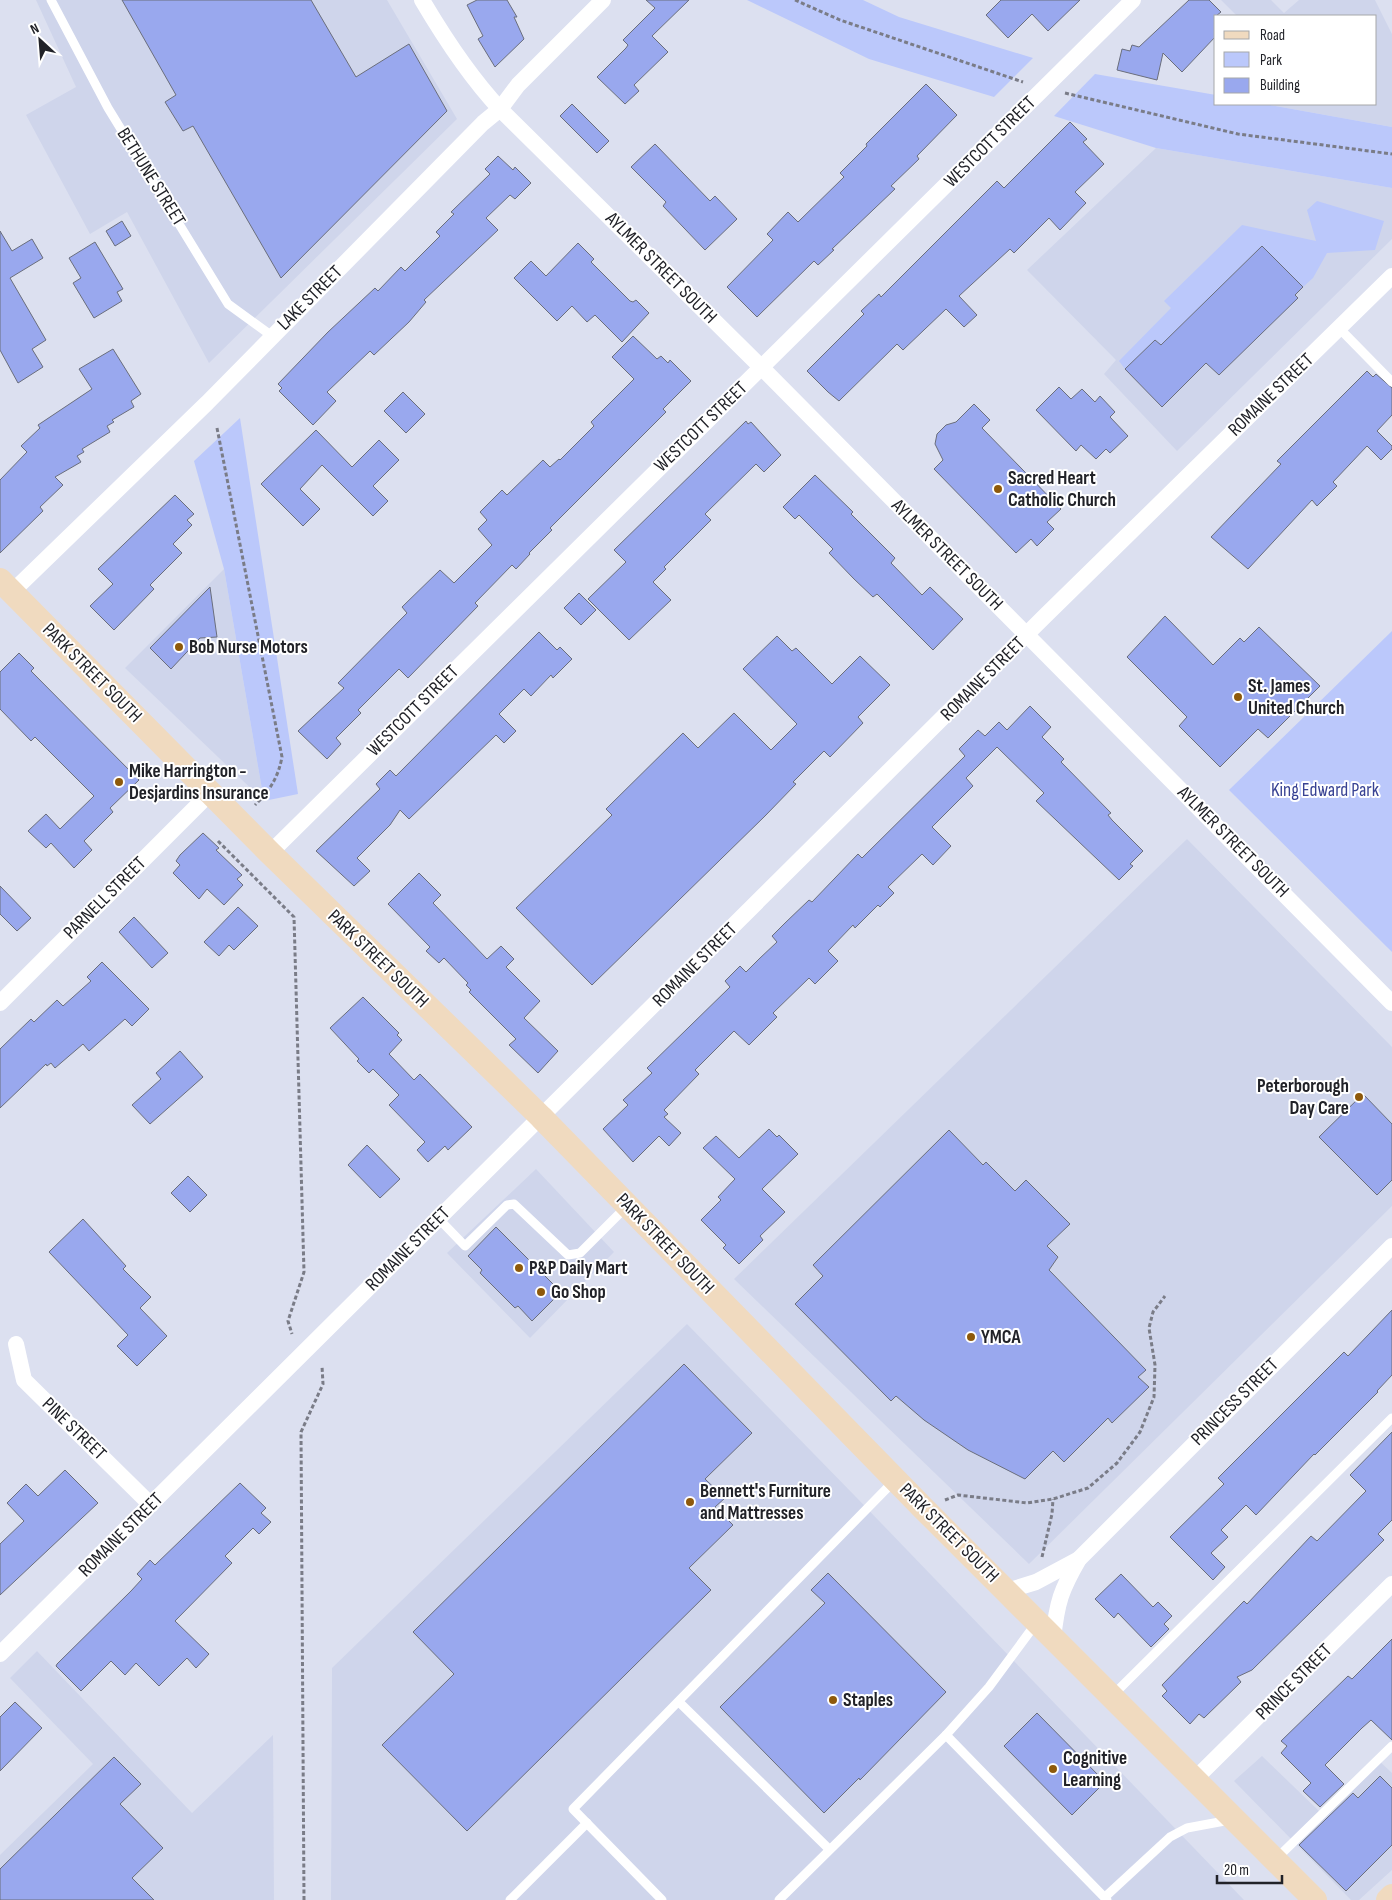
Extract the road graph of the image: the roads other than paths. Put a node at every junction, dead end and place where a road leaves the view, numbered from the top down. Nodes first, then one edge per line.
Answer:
1 (51, 0) edge
2 (422, 0) edge
3 (604, 0) edge
4 (1133, 0) edge
5 (500, 109) junction
6 (1392, 276) edge
7 (1340, 328) junction
8 (272, 336) junction
9 (762, 368) junction
10 (1392, 382) edge
11 (6, 586) edge
12 (1027, 634) junction
13 (210, 793) junction
14 (270, 853) junction
15 (1392, 1003) edge
16 (0, 1004) edge
17 (540, 1117) junction
18 (628, 1206) junction
19 (438, 1218) junction
20 (1392, 1246) edge
21 (16, 1344) dead end
22 (1392, 1418) edge
23 (896, 1480) junction
24 (151, 1505) junction
25 (1079, 1559) junction
26 (1392, 1584) edge
27 (1007, 1591) junction
28 (1045, 1630) junction
29 (0, 1654) edge
30 (1111, 1696) junction
31 (679, 1702) junction
32 (946, 1735) junction
33 (1392, 1746) edge
34 (1195, 1778) junction
35 (1235, 1820) junction
36 (587, 1823) junction
37 (829, 1849) junction
38 (1276, 1859) junction
39 (1392, 1896) edge
40 (1106, 1898) edge
41 (510, 1900) edge
42 (662, 1900) edge
43 (779, 1900) edge
44 (1315, 1900) edge
45 (1388, 1900) edge

1 - 8 lane, BETHUNE STREET
2 - 5 street, AYLMER STREET SOUTH
3 - 5 street, LAKE STREET
4 - 9 street, WESTCOTT STREET
5 - 8 street, LAKE STREET
5 - 9 street, AYLMER STREET SOUTH
6 - 7 street, ROMAINE STREET
7 - 10 lane
7 - 12 street, ROMAINE STREET
8 - 11 street, LAKE STREET
9 - 12 street, AYLMER STREET SOUTH
9 - 14 street, WESTCOTT STREET
11 - 13 main road, PARK STREET SOUTH
12 - 15 street, AYLMER STREET SOUTH
12 - 17 street, ROMAINE STREET
13 - 14 main road, PARK STREET SOUTH
13 - 16 street, PARNELL STREET
14 - 17 main road, PARK STREET SOUTH
17 - 18 main road, PARK STREET SOUTH
17 - 19 street, ROMAINE STREET
18 - 19 lane
18 - 23 main road, PARK STREET SOUTH
19 - 24 street, ROMAINE STREET
20 - 25 street, PRINCESS STREET
21 - 24 street, PINE STREET
22 - 30 lane
23 - 27 main road, PARK STREET SOUTH
23 - 31 lane
24 - 29 street, ROMAINE STREET
25 - 27 street, PRINCESS STREET
25 - 28 street, PRINCESS STREET
26 - 34 street, PRINCE STREET
27 - 28 main road, PARK STREET SOUTH
28 - 30 main road, PARK STREET SOUTH
28 - 32 lane
30 - 34 main road, PARK STREET SOUTH
31 - 36 lane
31 - 37 lane
32 - 37 lane
32 - 40 lane
33 - 38 lane
34 - 35 main road, PARK STREET SOUTH
35 - 38 main road, PARK STREET SOUTH
35 - 40 lane
36 - 41 lane
36 - 42 lane
37 - 43 lane
38 - 44 main road, PARK STREET SOUTH
39 - 45 main road

